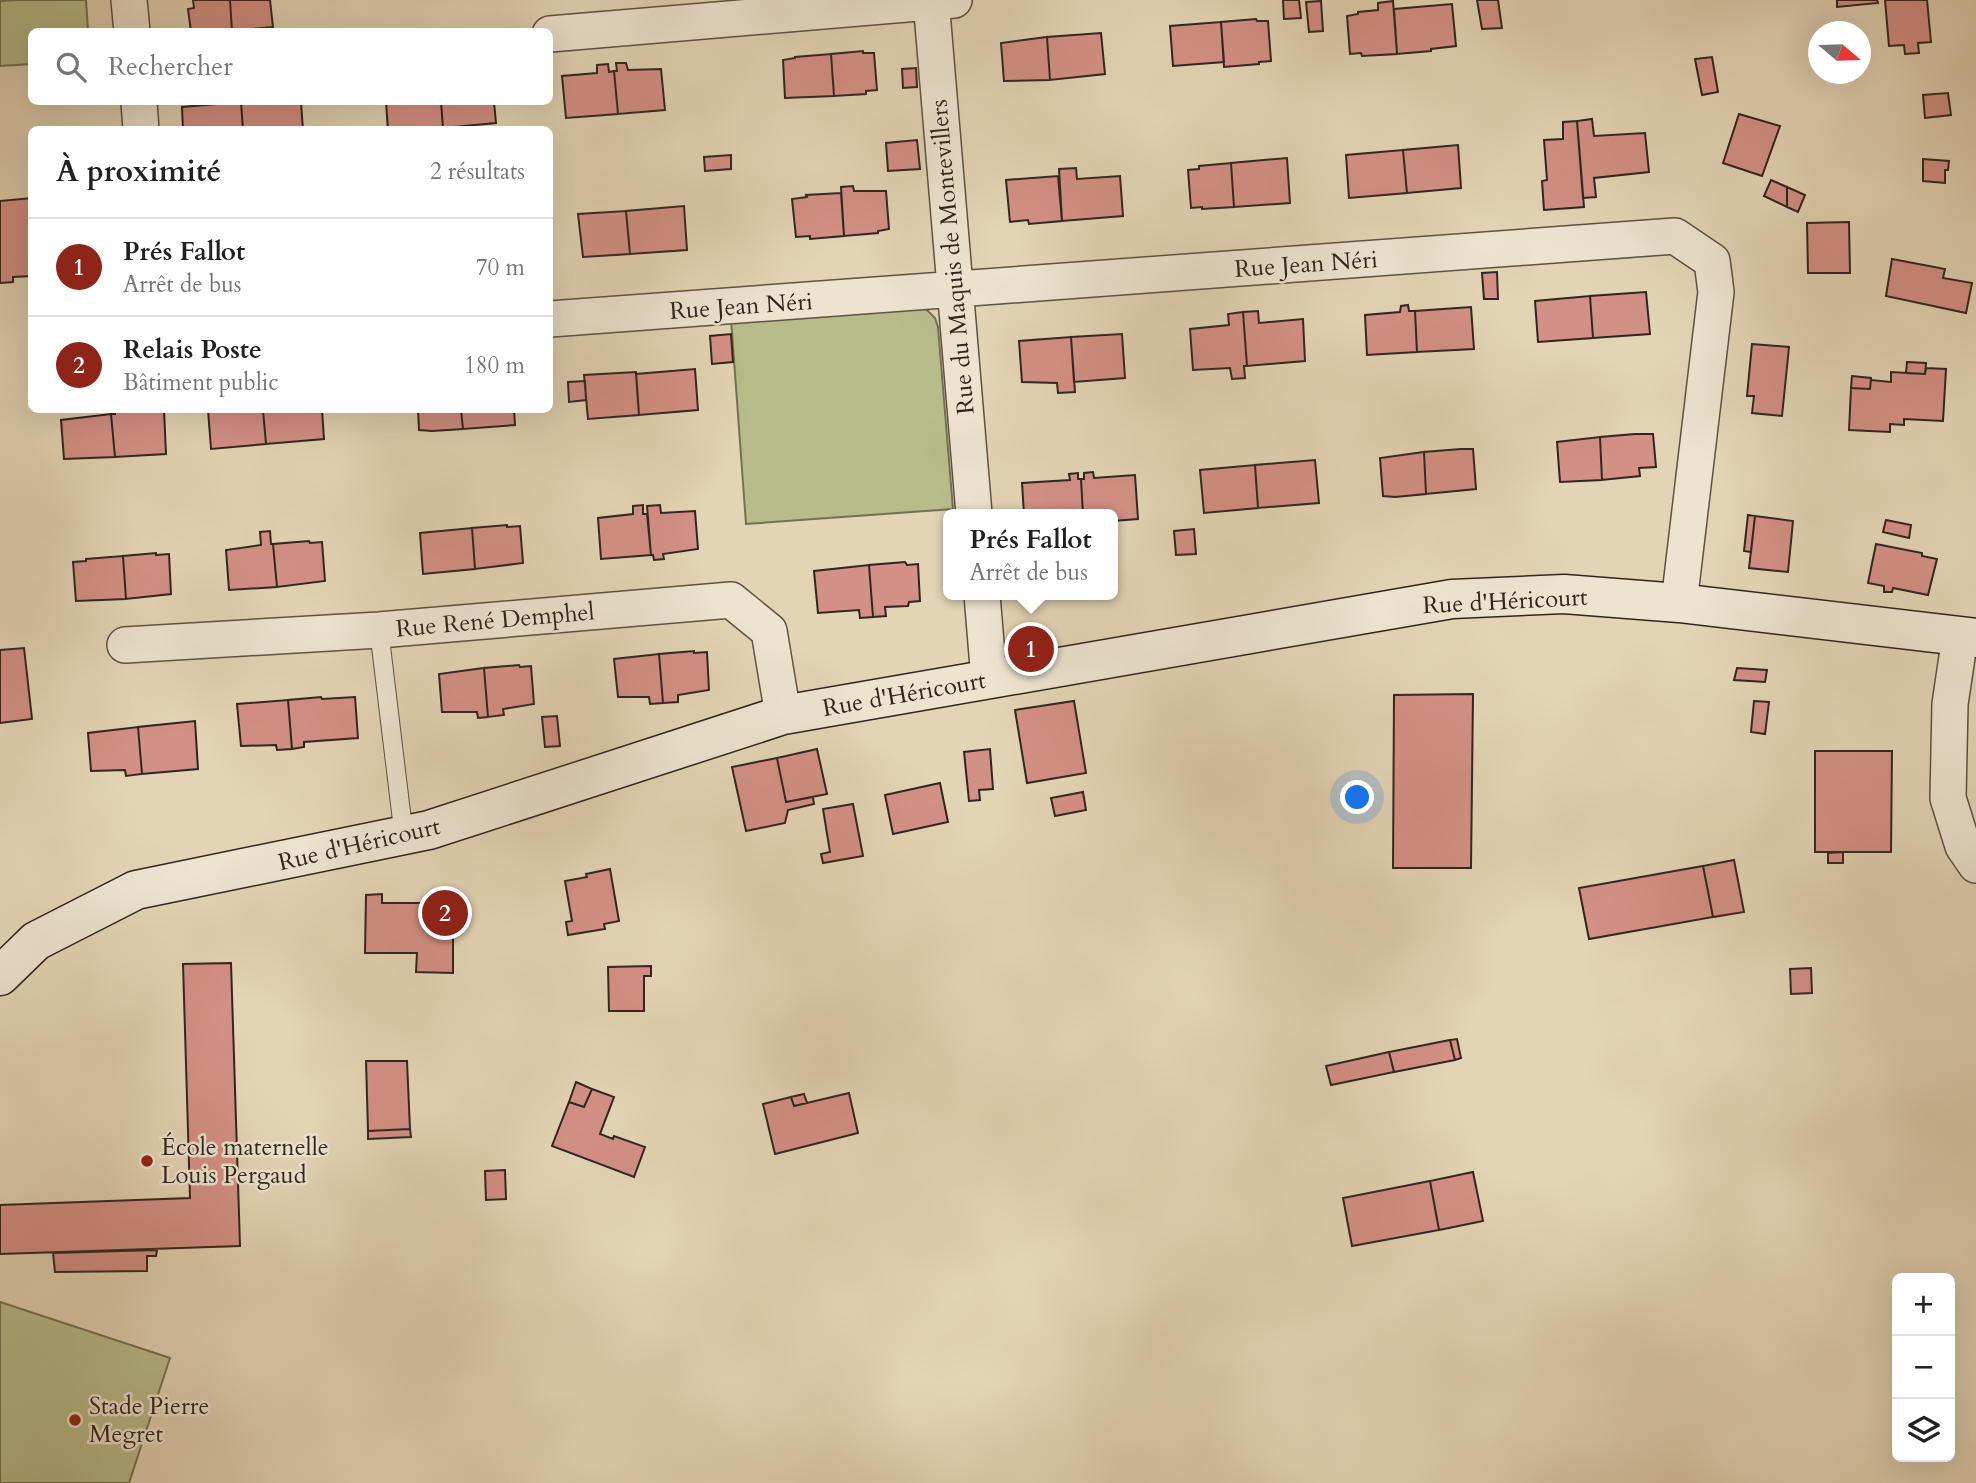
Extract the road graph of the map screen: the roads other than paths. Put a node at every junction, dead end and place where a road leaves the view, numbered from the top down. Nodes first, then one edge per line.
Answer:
1 (129, 0) edge
2 (938, 1) edge
3 (132, 28) edge
4 (553, 34) edge
5 (139, 105) edge
6 (141, 126) edge
7 (954, 291) junction
8 (553, 319) edge
9 (974, 509) edge
10 (982, 600) edge
11 (1679, 603) junction
12 (380, 630) junction
13 (1968, 638) edge
14 (125, 645) dead end
15 (989, 679) junction
16 (783, 715) junction
17 (404, 837) junction
18 (1976, 865) edge
19 (0, 976) edge

1 - 3 street
2 - 4 street
2 - 7 street, Rue du Maquis de Montevillers
5 - 6 street
7 - 8 street, Rue Jean Néri
7 - 9 street, Rue du Maquis de Montevillers
7 - 11 street, Rue Jean Néri
10 - 15 street
11 - 13 street, Rue d'Héricourt
11 - 15 street, Rue d'Héricourt
12 - 14 street, Rue René Demphel
12 - 16 street, Rue René Demphel
12 - 17 lane
13 - 18 street
15 - 16 street, Rue d'Héricourt
16 - 17 street, Rue d'Héricourt
17 - 19 street, Rue d'Héricourt

